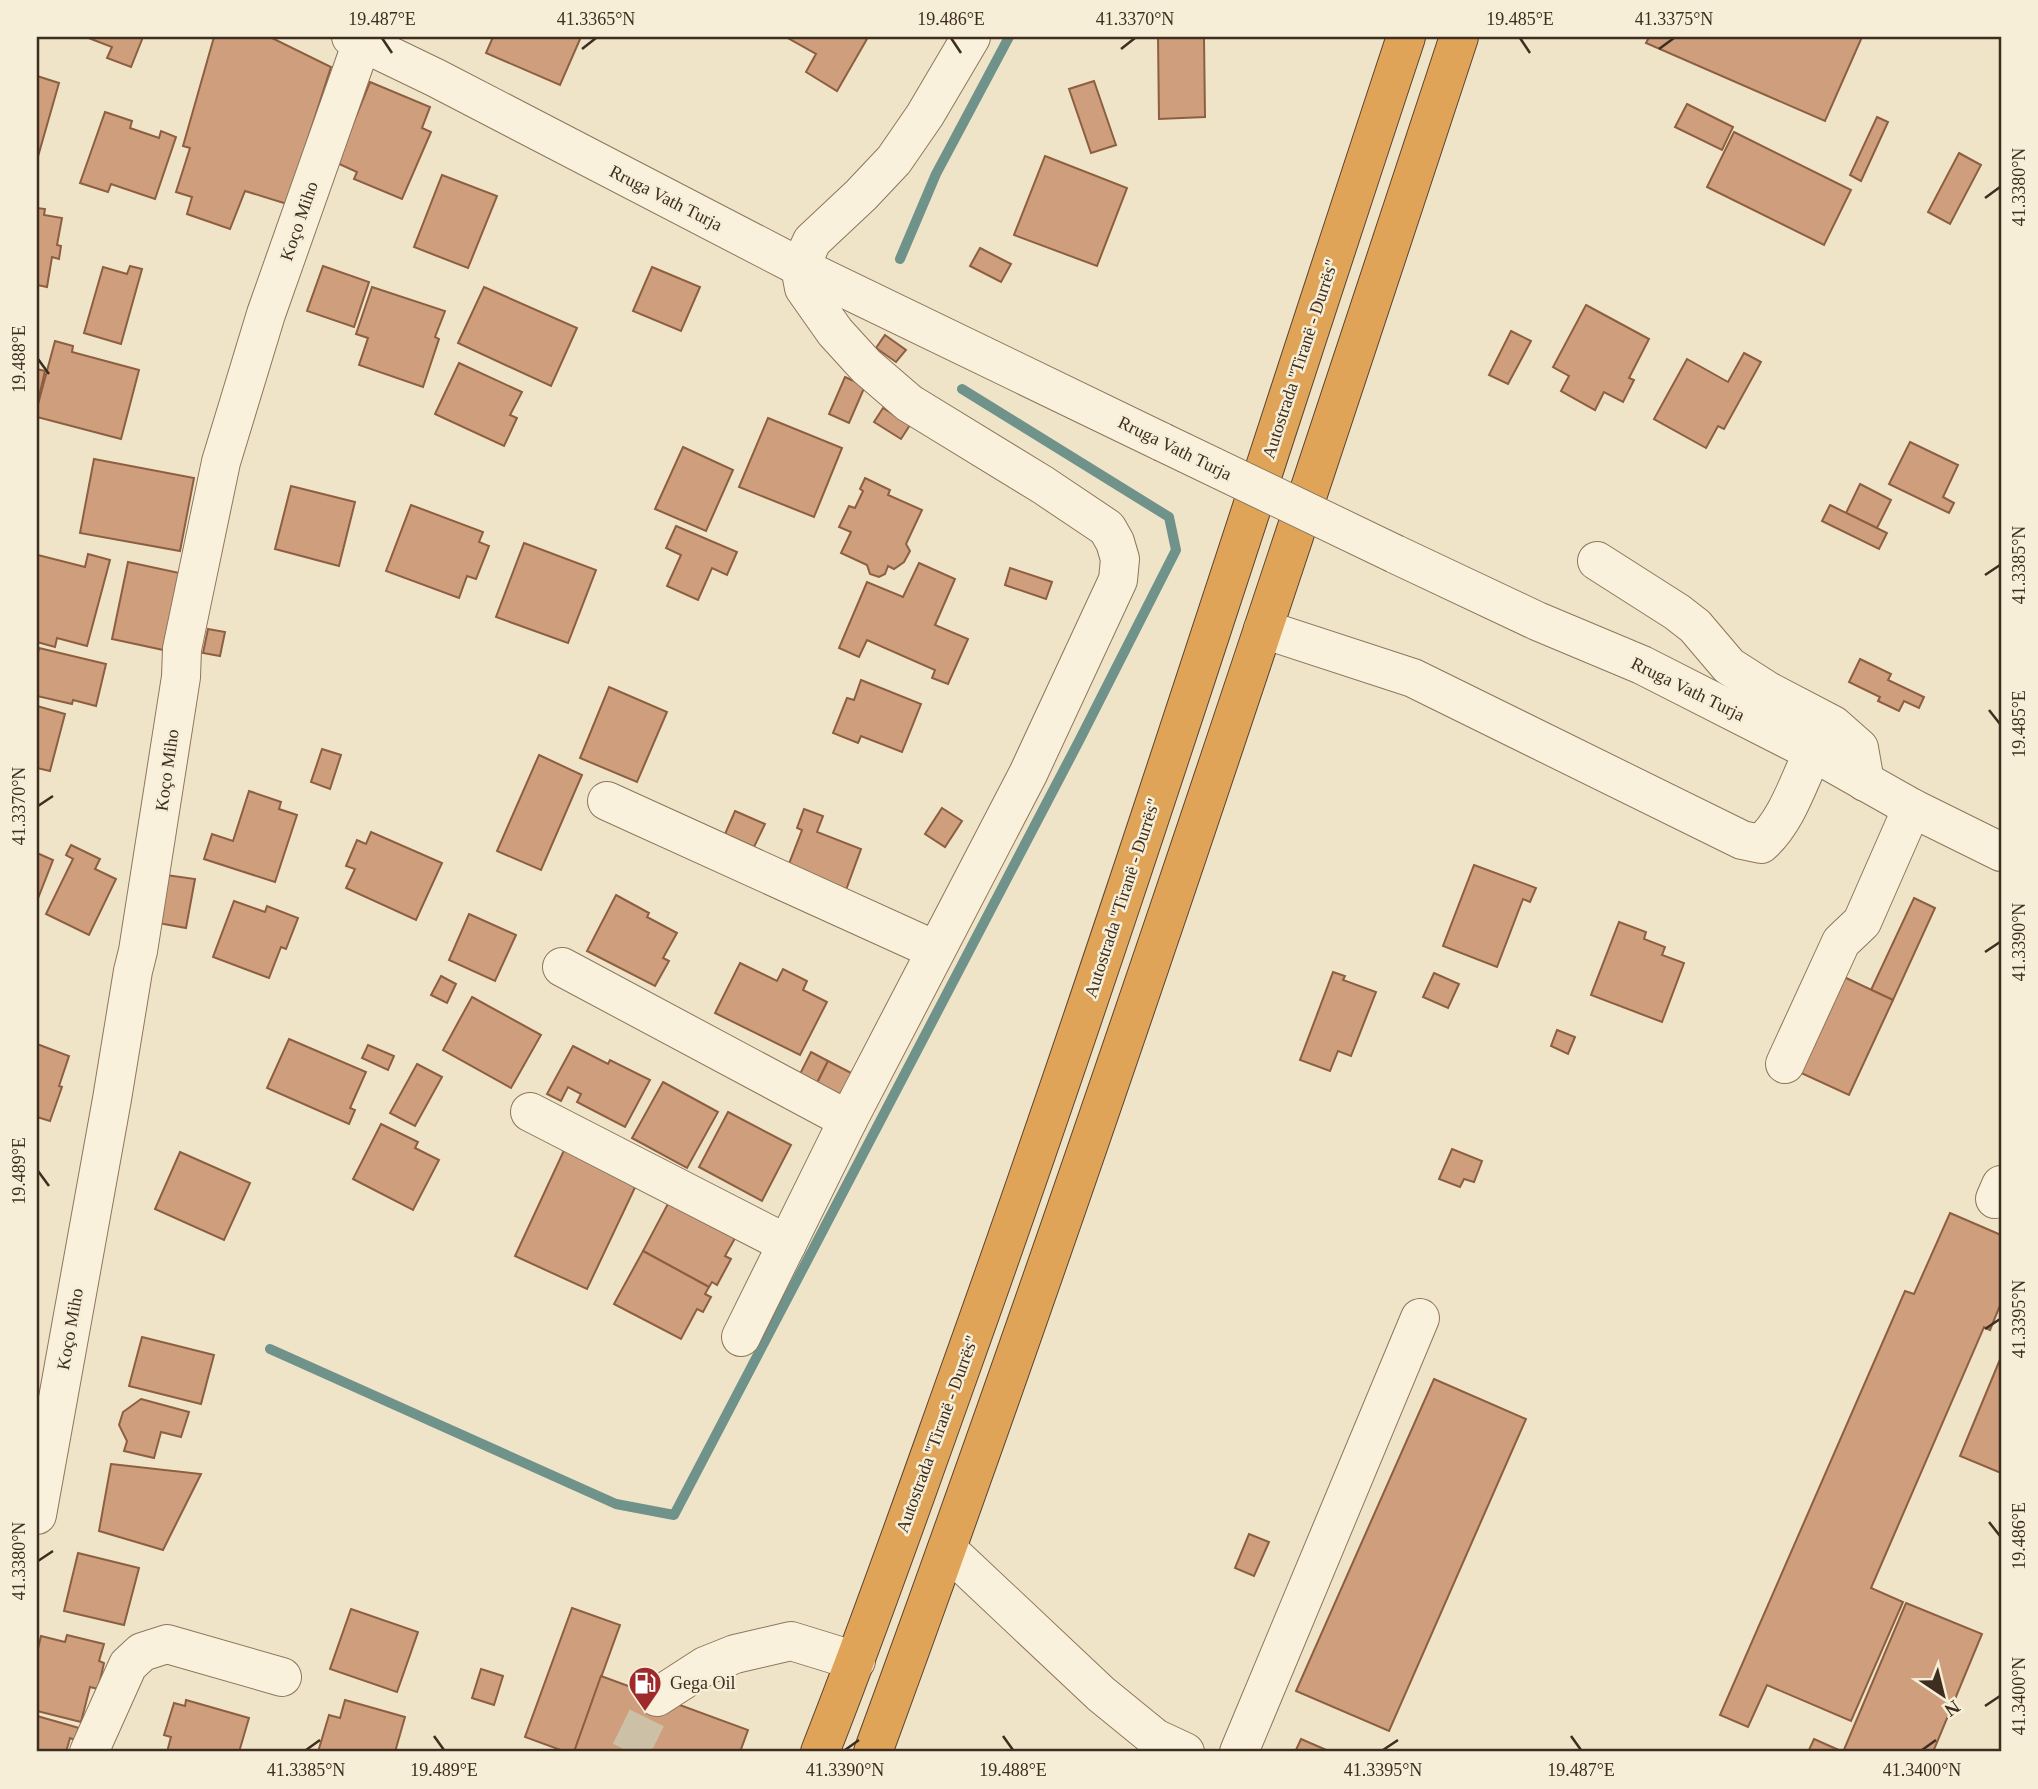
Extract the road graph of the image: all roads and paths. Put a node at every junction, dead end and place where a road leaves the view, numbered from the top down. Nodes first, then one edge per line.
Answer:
1 (971, 37) edge
2 (1406, 37) edge
3 (1459, 37) edge
4 (356, 39) edge
5 (800, 267) junction
6 (1597, 561) dead end
7 (1263, 629) junction
8 (1813, 752) junction
9 (1865, 782) junction
10 (607, 801) dead end
11 (1912, 808) junction
12 (2001, 852) edge
13 (935, 950) junction
14 (562, 967) dead end
15 (1785, 1064) dead end
16 (530, 1112) dead end
17 (848, 1119) junction
18 (787, 1244) junction
19 (1420, 1318) dead end
20 (741, 1336) dead end
21 (37, 1512) edge
22 (947, 1549) junction
23 (856, 1661) junction
24 (282, 1677) dead end
25 (657, 1697) tunnel mouth
26 (89, 1752) edge
27 (820, 1752) edge
28 (873, 1752) edge
29 (1185, 1752) edge
30 (1239, 1752) edge

1 - 5 street
2 - 23 highway, Autostrada "Tiranë - Durrës"
3 - 7 highway
4 - 5 street, Rruga Vath Turja
4 - 21 street, Koço Miho
5 - 8 street, Rruga Vath Turja, bridge
5 - 13 street
6 - 9 street
7 - 8 street
7 - 22 highway
8 - 9 street, Rruga Vath Turja
9 - 11 street, Rruga Vath Turja
10 - 13 street
11 - 12 street, Rruga Vath Turja
11 - 15 street
13 - 17 street
14 - 17 street
16 - 18 street
17 - 18 street
18 - 20 street
19 - 30 street
22 - 28 highway
22 - 29 street
23 - 25 street
23 - 27 highway, Autostrada "Tiranë - Durrës"
24 - 26 street

